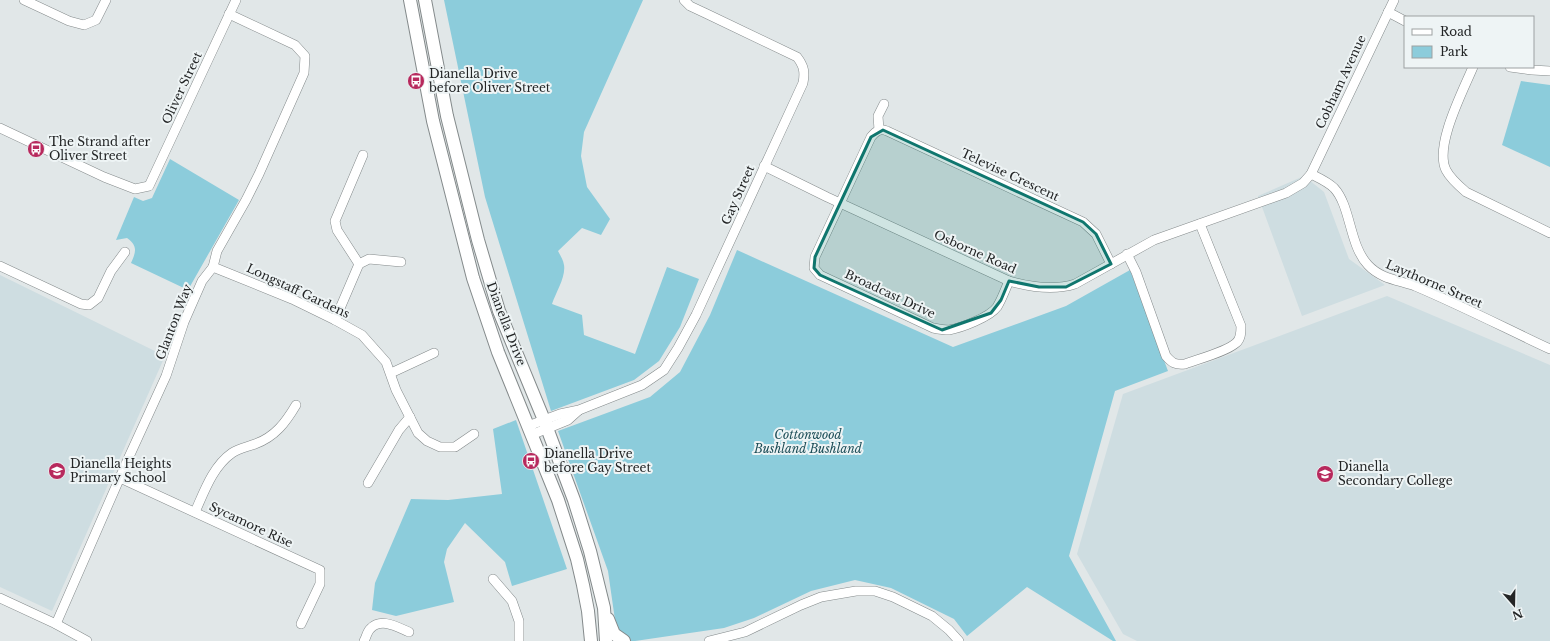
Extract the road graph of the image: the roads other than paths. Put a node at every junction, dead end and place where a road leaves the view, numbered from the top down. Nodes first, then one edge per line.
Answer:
1 (24, 0) edge
2 (106, 0) edge
3 (236, 0) edge
4 (410, 0) edge
5 (425, 0) edge
6 (684, 0) edge
7 (1394, 0) edge
8 (1388, 12) junction
9 (229, 14) junction
10 (1404, 20) edge
11 (1473, 68) edge
12 (1517, 68) edge
13 (1550, 71) edge
14 (884, 104) dead end
15 (0, 128) edge
16 (879, 130) junction
17 (362, 155) dead end
18 (764, 166) junction
19 (1311, 174) junction
20 (840, 202) junction
21 (1200, 224) junction
22 (1550, 233) edge
23 (125, 252) dead end
24 (1127, 254) junction
25 (401, 262) dead end
26 (359, 264) junction
27 (1111, 264) junction
28 (0, 266) edge
29 (212, 267) junction
30 (1009, 281) junction
31 (335, 320) junction
32 (1550, 348) edge
33 (434, 352) dead end
34 (391, 374) junction
35 (296, 405) dead end
36 (410, 417) junction
37 (545, 424) junction
38 (529, 430) junction
39 (474, 434) dead end
40 (120, 478) junction
41 (368, 483) dead end
42 (195, 512) junction
43 (493, 579) dead end
44 (0, 598) edge
45 (604, 608) junction
46 (56, 624) junction
47 (301, 624) dead end
48 (409, 632) dead end
49 (87, 641) edge
50 (364, 641) edge
51 (519, 641) edge
52 (591, 641) edge
53 (606, 641) edge
54 (624, 641) edge
55 (709, 641) edge
56 (959, 641) edge

1 - 2 street
3 - 9 street, Oliver Street
4 - 38 main road, Dianella Drive
5 - 37 main road, Dianella Drive
6 - 18 street, Gay Street
7 - 8 street, Cobham Avenue
8 - 10 street
8 - 19 street, Cobham Avenue
9 - 15 street, Oliver Street
9 - 29 street, Glanton Way
11 - 22 street
12 - 13 street
14 - 16 street
16 - 20 street
16 - 27 street, Televise Crescent
17 - 26 street
18 - 20 street, Osborne Road
18 - 37 street, Gay Street
19 - 21 street, Osborne Road
19 - 32 street, Laythorne Street
20 - 30 street, Osborne Road
20 - 30 street, Broadcast Drive
21 - 24 street, Osborne Road
21 - 24 street
23 - 28 street
24 - 27 street, Osborne Road
25 - 26 street
26 - 31 street
27 - 30 street, Osborne Road
29 - 31 street, Longstaff Gardens
29 - 40 street, Glanton Way
31 - 34 street, Longstaff Gardens
33 - 34 street
34 - 36 street, Longstaff Gardens
35 - 42 street
36 - 39 street, Longstaff Gardens
36 - 41 street
37 - 38 street, Gay Street
37 - 45 main road, Dianella Drive
38 - 52 main road, Dianella Drive
40 - 42 street, Sycamore Rise
40 - 46 street, Glanton Way
42 - 47 street, Sycamore Rise
43 - 51 street
44 - 46 street
45 - 53 main road, Dianella Drive
45 - 54 main road
46 - 49 street
48 - 50 street
55 - 56 street

